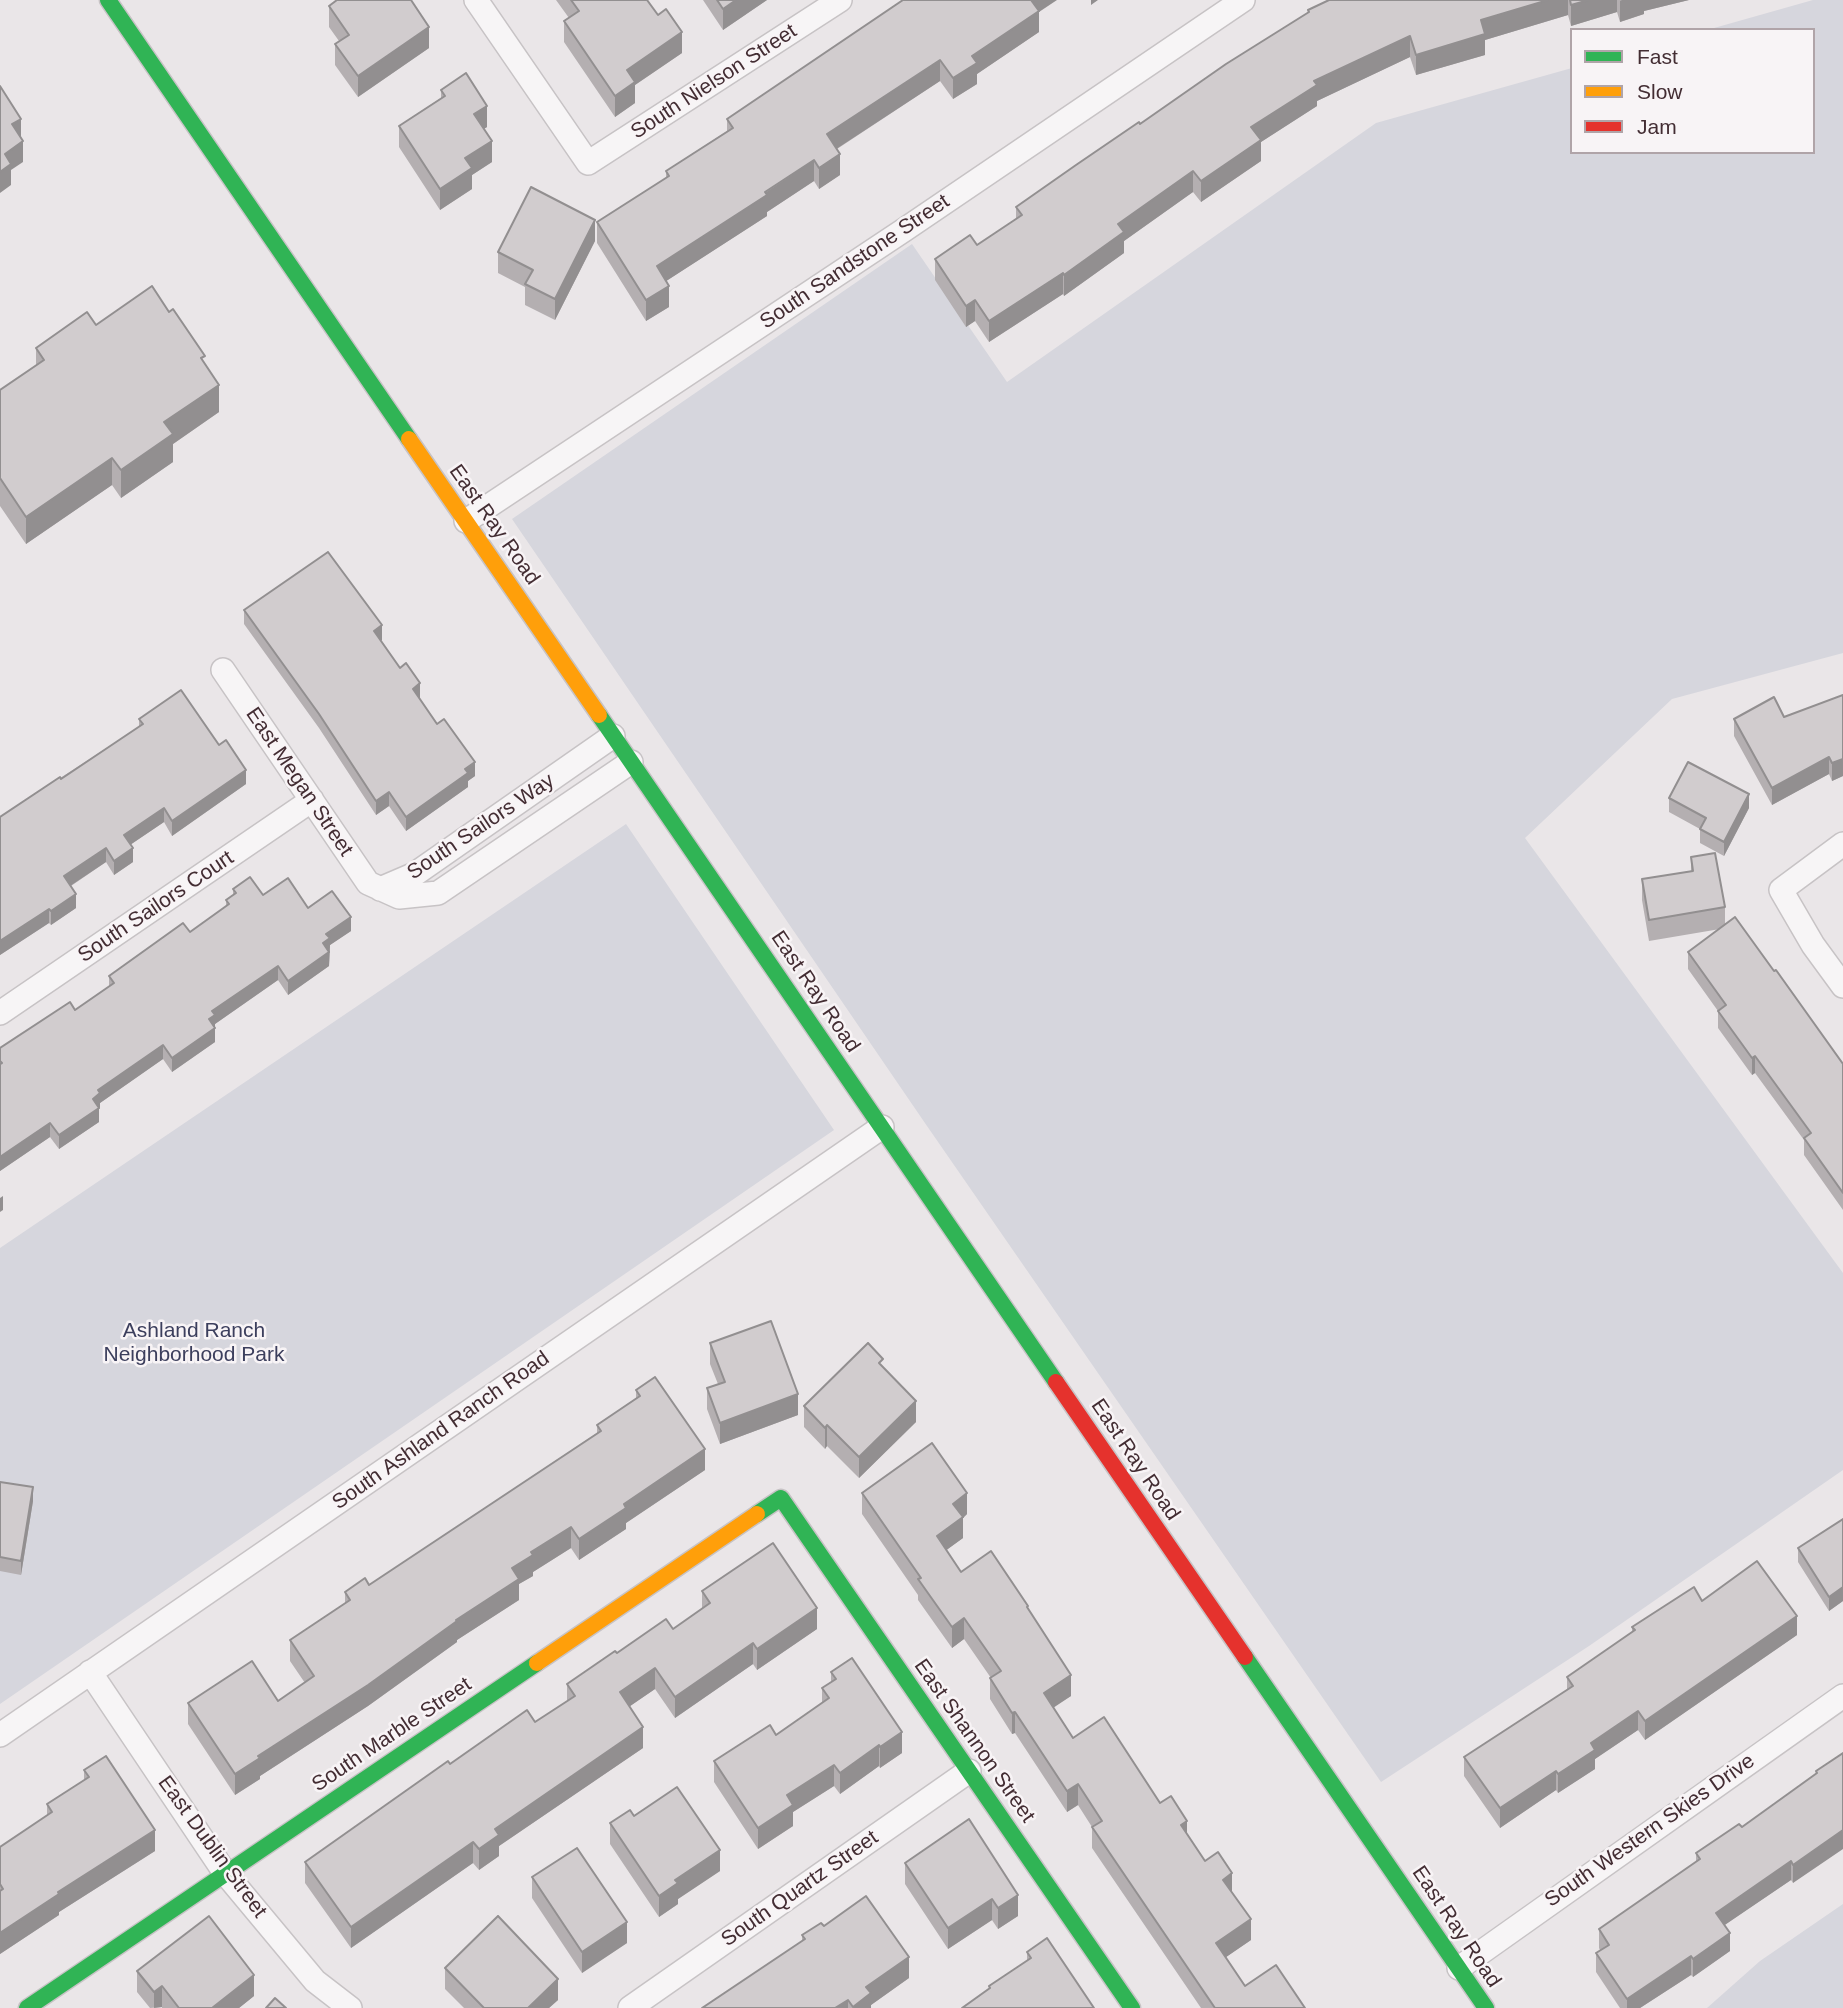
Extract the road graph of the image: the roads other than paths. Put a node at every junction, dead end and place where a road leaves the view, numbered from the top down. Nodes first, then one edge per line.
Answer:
1 (108, 0) edge
2 (476, 0) edge
3 (840, 0) edge
4 (1243, 0) edge
5 (466, 521) junction
6 (223, 670) dead end
7 (613, 736) junction
8 (631, 762) junction
9 (312, 800) junction
10 (486, 824) junction
11 (1843, 844) edge
12 (505, 848) junction
13 (380, 889) junction
14 (1843, 985) edge
15 (0, 1013) edge
16 (881, 1127) junction
17 (781, 1497) joint
18 (90, 1672) junction
19 (1843, 1696) edge
20 (0, 1735) edge
21 (969, 1771) junction
22 (225, 1873) junction
23 (1459, 1968) junction
24 (27, 2008) edge
25 (350, 2008) edge
26 (630, 2008) edge
27 (1132, 2008) edge
28 (1486, 2008) edge

1 - 5 main road, East Ray Road
2 - 3 street, South Nielson Street
4 - 5 street, South Sandstone Street
5 - 7 main road, East Ray Road
6 - 9 street, East Megan Street
7 - 8 main road, East Ray Road
7 - 10 street, South Sailors Way
8 - 12 street, South Sailors Way
8 - 16 main road, East Ray Road
9 - 13 street, East Megan Street
9 - 15 street, South Sailors Court
10 - 12 street
10 - 13 street, South Sailors Way
11 - 14 street
12 - 13 street, South Sailors Way
16 - 18 street, South Ashland Ranch Road
16 - 23 main road, East Ray Road
17 - 21 main road, East Shannon Street
17 - 22 main road, South Marble Street
18 - 20 street, South Ashland Ranch Road
18 - 22 street, East Dublin Street
19 - 23 street, South Western Skies Drive
21 - 26 street, South Quartz Street
21 - 27 main road, East Shannon Street
22 - 24 main road, South Marble Street
22 - 25 street, East Dublin Street
23 - 28 main road, East Ray Road

